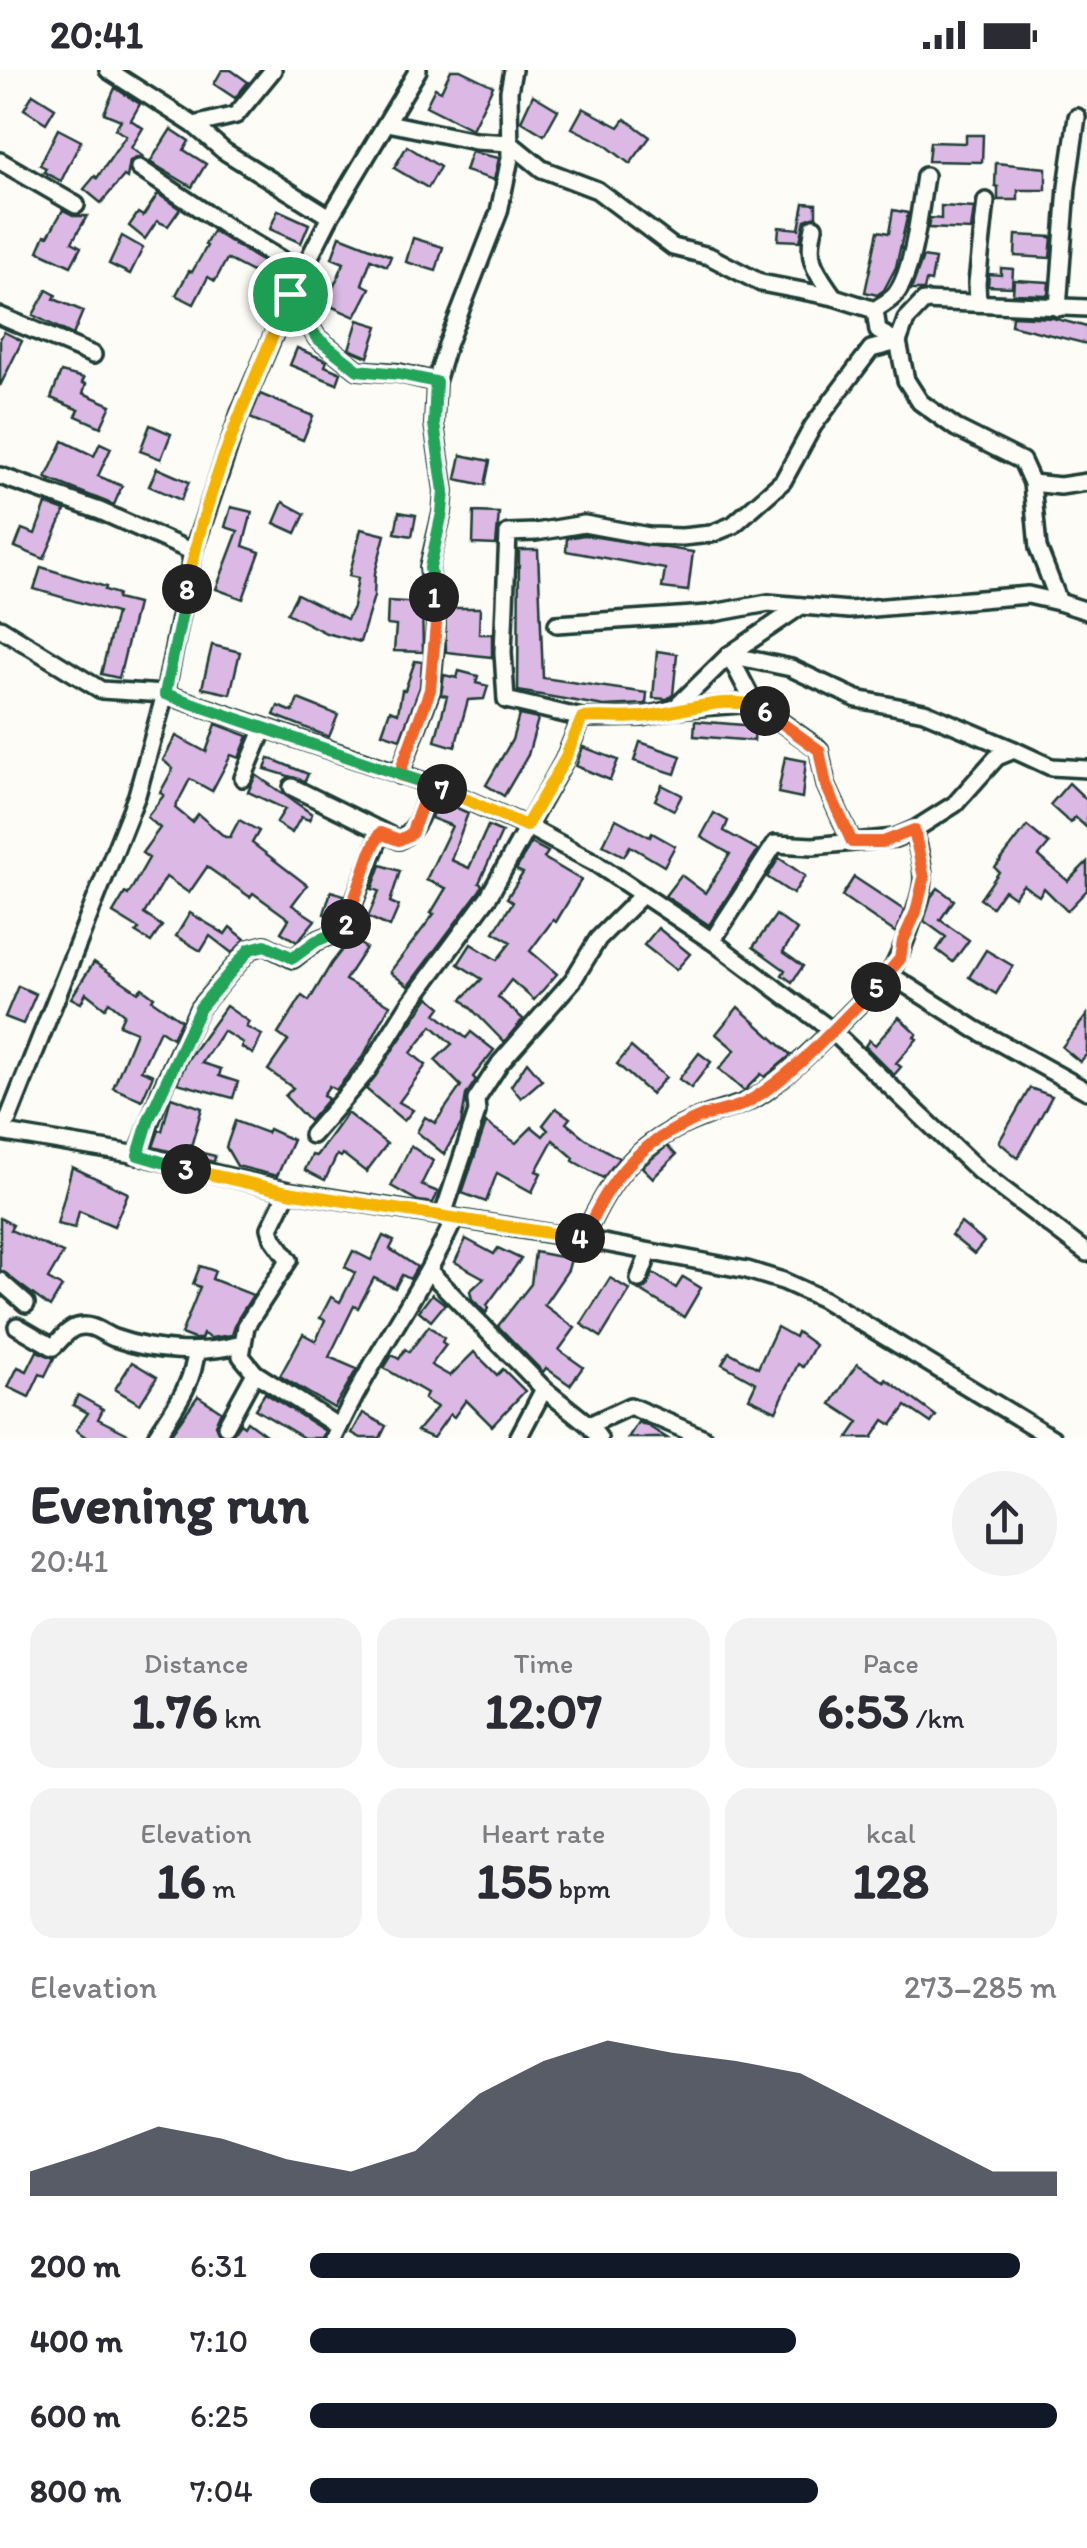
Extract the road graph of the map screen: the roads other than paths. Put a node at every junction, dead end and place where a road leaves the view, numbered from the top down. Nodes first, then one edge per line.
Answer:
1 (108, 70) edge
2 (272, 70) edge
3 (398, 70) edge
4 (514, 70) edge
5 (414, 77) edge
6 (1077, 117) dead end
7 (388, 123) junction
8 (194, 126) junction
9 (510, 143) junction
10 (0, 161) edge
11 (139, 168) dead end
12 (926, 176) dead end
13 (986, 201) dead end
14 (76, 206) dead end
15 (330, 217) junction
16 (814, 228) dead end
17 (811, 263) junction
18 (302, 272) junction
19 (796, 292) junction
20 (290, 294) junction
21 (834, 297) junction
22 (978, 303) junction
23 (1058, 308) junction
24 (1087, 308) edge
25 (875, 310) junction
26 (0, 316) edge
27 (898, 342) junction
28 (92, 355) dead end
29 (436, 382) junction
30 (0, 476) edge
31 (1032, 482) junction
32 (1087, 482) edge
33 (194, 552) junction
34 (1060, 602) junction
35 (801, 606) junction
36 (1087, 610) edge
37 (557, 624) dead end
38 (0, 628) edge
39 (730, 656) junction
40 (165, 694) junction
41 (754, 703) junction
42 (674, 709) junction
43 (582, 718) junction
44 (264, 728) junction
45 (1014, 750) junction
46 (1087, 769) edge
47 (399, 775) junction
48 (243, 778) dead end
49 (430, 784) junction
50 (292, 787) dead end
51 (526, 826) junction
52 (914, 830) junction
53 (380, 833) junction
54 (852, 842) junction
55 (642, 895) junction
56 (712, 941) junction
57 (890, 974) junction
58 (832, 1030) junction
59 (1087, 1091) edge
60 (1, 1132) edge
61 (312, 1135) dead end
62 (138, 1155) junction
63 (288, 1192) junction
64 (449, 1217) junction
65 (583, 1239) junction
66 (648, 1253) junction
67 (1087, 1254) edge
68 (430, 1272) junction
69 (638, 1278) dead end
70 (0, 1280) edge
71 (26, 1304) dead end
72 (17, 1326) dead end
73 (242, 1344) junction
74 (196, 1351) junction
75 (255, 1373) junction
76 (544, 1389) junction
77 (226, 1426) dead end
78 (337, 1432) edge
79 (594, 1432) edge
80 (155, 1438) edge
81 (518, 1438) edge
82 (704, 1438) edge
83 (1052, 1438) edge

1 - 8 street
2 - 8 street
3 - 5 street
4 - 9 street
5 - 7 street
6 - 23 street
7 - 9 street
7 - 15 street
8 - 15 street
9 - 19 street
9 - 29 street
10 - 14 street
11 - 18 street
12 - 25 street
13 - 22 street
15 - 18 street
16 - 17 street
17 - 19 street
17 - 21 street
18 - 20 street
19 - 21 street
20 - 29 street
20 - 33 street
21 - 25 street
22 - 23 street
22 - 27 street
23 - 24 street
25 - 27 street
26 - 28 street
27 - 31 street
27 - 43 street
29 - 47 street
30 - 33 street
31 - 32 street
31 - 34 street
33 - 40 street
34 - 35 street
34 - 36 street
35 - 37 street
35 - 39 street
38 - 40 street
39 - 41 street
39 - 42 street
39 - 45 street
40 - 44 street
40 - 60 street
41 - 42 street
41 - 54 street
42 - 43 street
43 - 51 street
44 - 47 street
44 - 48 street
45 - 46 street
45 - 52 street
47 - 49 street
49 - 51 street
49 - 53 street
50 - 53 street
51 - 55 street
51 - 61 street
52 - 54 street
52 - 57 street
53 - 62 street
54 - 56 street
55 - 56 street
55 - 64 street
56 - 58 street
57 - 58 street
57 - 59 street
58 - 65 street
58 - 67 street
60 - 62 street
62 - 63 street
63 - 64 street
63 - 73 street
64 - 65 street
64 - 68 street
65 - 66 street
66 - 69 street
66 - 83 street
68 - 76 street
68 - 78 street
70 - 71 street
72 - 74 street
73 - 74 street
73 - 75 street
74 - 80 street
75 - 77 street
75 - 78 street
76 - 79 street
76 - 81 street
79 - 82 street

